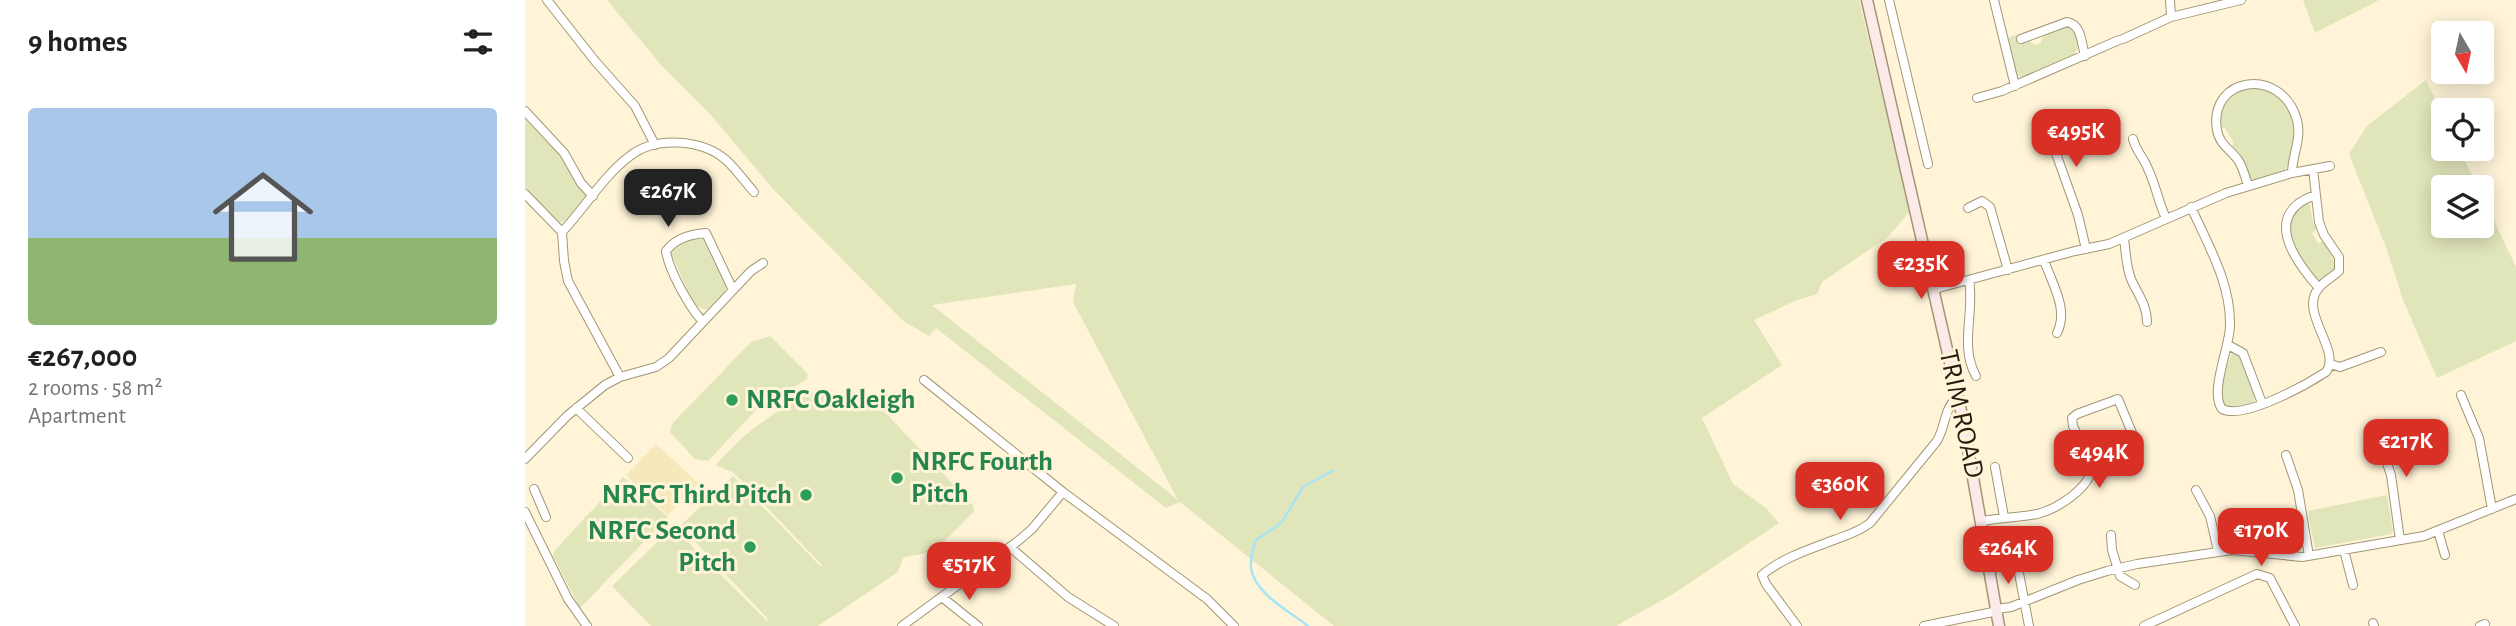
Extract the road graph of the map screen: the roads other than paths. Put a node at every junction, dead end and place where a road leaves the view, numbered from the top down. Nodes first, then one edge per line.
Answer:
1 (547, 0) edge
2 (1867, 0) edge
3 (1889, 0) edge
4 (1994, 0) edge
5 (2170, 0) edge
6 (2241, 0) edge
7 (2172, 17) junction
8 (2021, 39) dead end
9 (2084, 56) junction
10 (2015, 86) junction
11 (1977, 98) dead end
12 (525, 111) edge
13 (2037, 135) dead end
14 (2133, 139) dead end
15 (655, 145) junction
16 (1928, 164) dead end
17 (2330, 166) dead end
18 (2313, 169) junction
19 (2292, 173) junction
20 (2248, 185) junction
21 (754, 192) dead end
22 (525, 194) edge
23 (2315, 195) junction
24 (593, 196) junction
25 (2191, 207) junction
26 (1968, 208) dead end
27 (2167, 218) junction
28 (562, 232) junction
29 (2124, 239) junction
30 (2086, 249) junction
31 (2044, 260) junction
32 (763, 263) dead end
33 (2008, 270) junction
34 (1969, 280) junction
35 (2319, 288) junction
36 (1935, 289) junction
37 (733, 290) junction
38 (702, 321) junction
39 (2147, 323) dead end
40 (2057, 333) dead end
41 (2228, 345) junction
42 (2381, 352) dead end
43 (2330, 364) junction
44 (1976, 376) dead end
45 (619, 377) junction
46 (923, 380) dead end
47 (2461, 394) dead end
48 (1958, 396) junction
49 (2262, 403) junction
50 (576, 408) junction
51 (2375, 428) dead end
52 (2135, 440) dead end
53 (2286, 455) dead end
54 (525, 458) edge
55 (628, 458) dead end
56 (1995, 467) dead end
57 (534, 489) dead end
58 (2196, 490) dead end
59 (1063, 492) junction
60 (2516, 499) edge
61 (541, 502) junction
62 (2492, 509) junction
63 (525, 511) edge
64 (546, 517) dead end
65 (2004, 517) junction
66 (1983, 521) junction
67 (2438, 531) junction
68 (2111, 535) dead end
69 (2400, 540) junction
70 (1010, 547) junction
71 (2344, 550) junction
72 (2218, 551) junction
73 (2445, 555) dead end
74 (2309, 556) junction
75 (2011, 559) dead end
76 (2117, 569) junction
77 (2135, 585) dead end
78 (2353, 585) dead end
79 (943, 598) junction
80 (2026, 601) junction
81 (1998, 610) junction
82 (1794, 624) edge
83 (587, 626) edge
84 (902, 626) edge
85 (978, 626) edge
86 (1114, 626) edge
87 (1234, 626) edge
88 (1924, 626) edge
89 (1999, 626) edge
90 (2029, 626) edge
91 (2144, 626) edge
92 (2295, 626) edge

1 - 15 street
2 - 36 main road, TRIM ROAD
3 - 16 street
4 - 10 street
5 - 7 street
6 - 7 street
7 - 9 street
8 - 9 street
9 - 10 street
10 - 11 street
12 - 24 street
13 - 30 street
14 - 27 street
15 - 21 street
15 - 24 street
17 - 18 street
18 - 19 street
18 - 23 street
19 - 20 street
19 - 20 street
20 - 25 street
22 - 28 street
23 - 35 street
23 - 35 street
24 - 28 street
25 - 27 street
25 - 41 street
26 - 33 street
27 - 29 street
28 - 45 street
29 - 30 street
29 - 39 street
30 - 31 street
31 - 33 street
31 - 40 street
32 - 37 street
33 - 34 street
34 - 36 street
34 - 44 street
35 - 43 street
36 - 48 main road, TRIM ROAD
37 - 38 street
37 - 38 street
38 - 45 street
41 - 49 street
41 - 49 street
42 - 43 street
43 - 49 street
45 - 50 street
46 - 59 street
47 - 62 street
48 - 66 main road, TRIM ROAD
48 - 82 street
50 - 54 street
50 - 55 street
51 - 69 street
52 - 65 street
53 - 74 street
56 - 65 street
57 - 61 street
58 - 72 street
59 - 70 street
59 - 87 street
60 - 62 street
61 - 63 street
61 - 64 street
62 - 67 street
63 - 83 street
65 - 66 street
66 - 81 main road, TRIM ROAD
67 - 69 street
67 - 73 street
68 - 76 street
69 - 71 street
70 - 79 street
70 - 86 street
71 - 74 street
71 - 78 street
72 - 74 street
72 - 76 street
75 - 80 street
76 - 77 street
76 - 80 street
79 - 84 street
79 - 85 street
80 - 81 street
80 - 90 street
81 - 88 street
81 - 89 main road, TRIM ROAD
91 - 92 street

